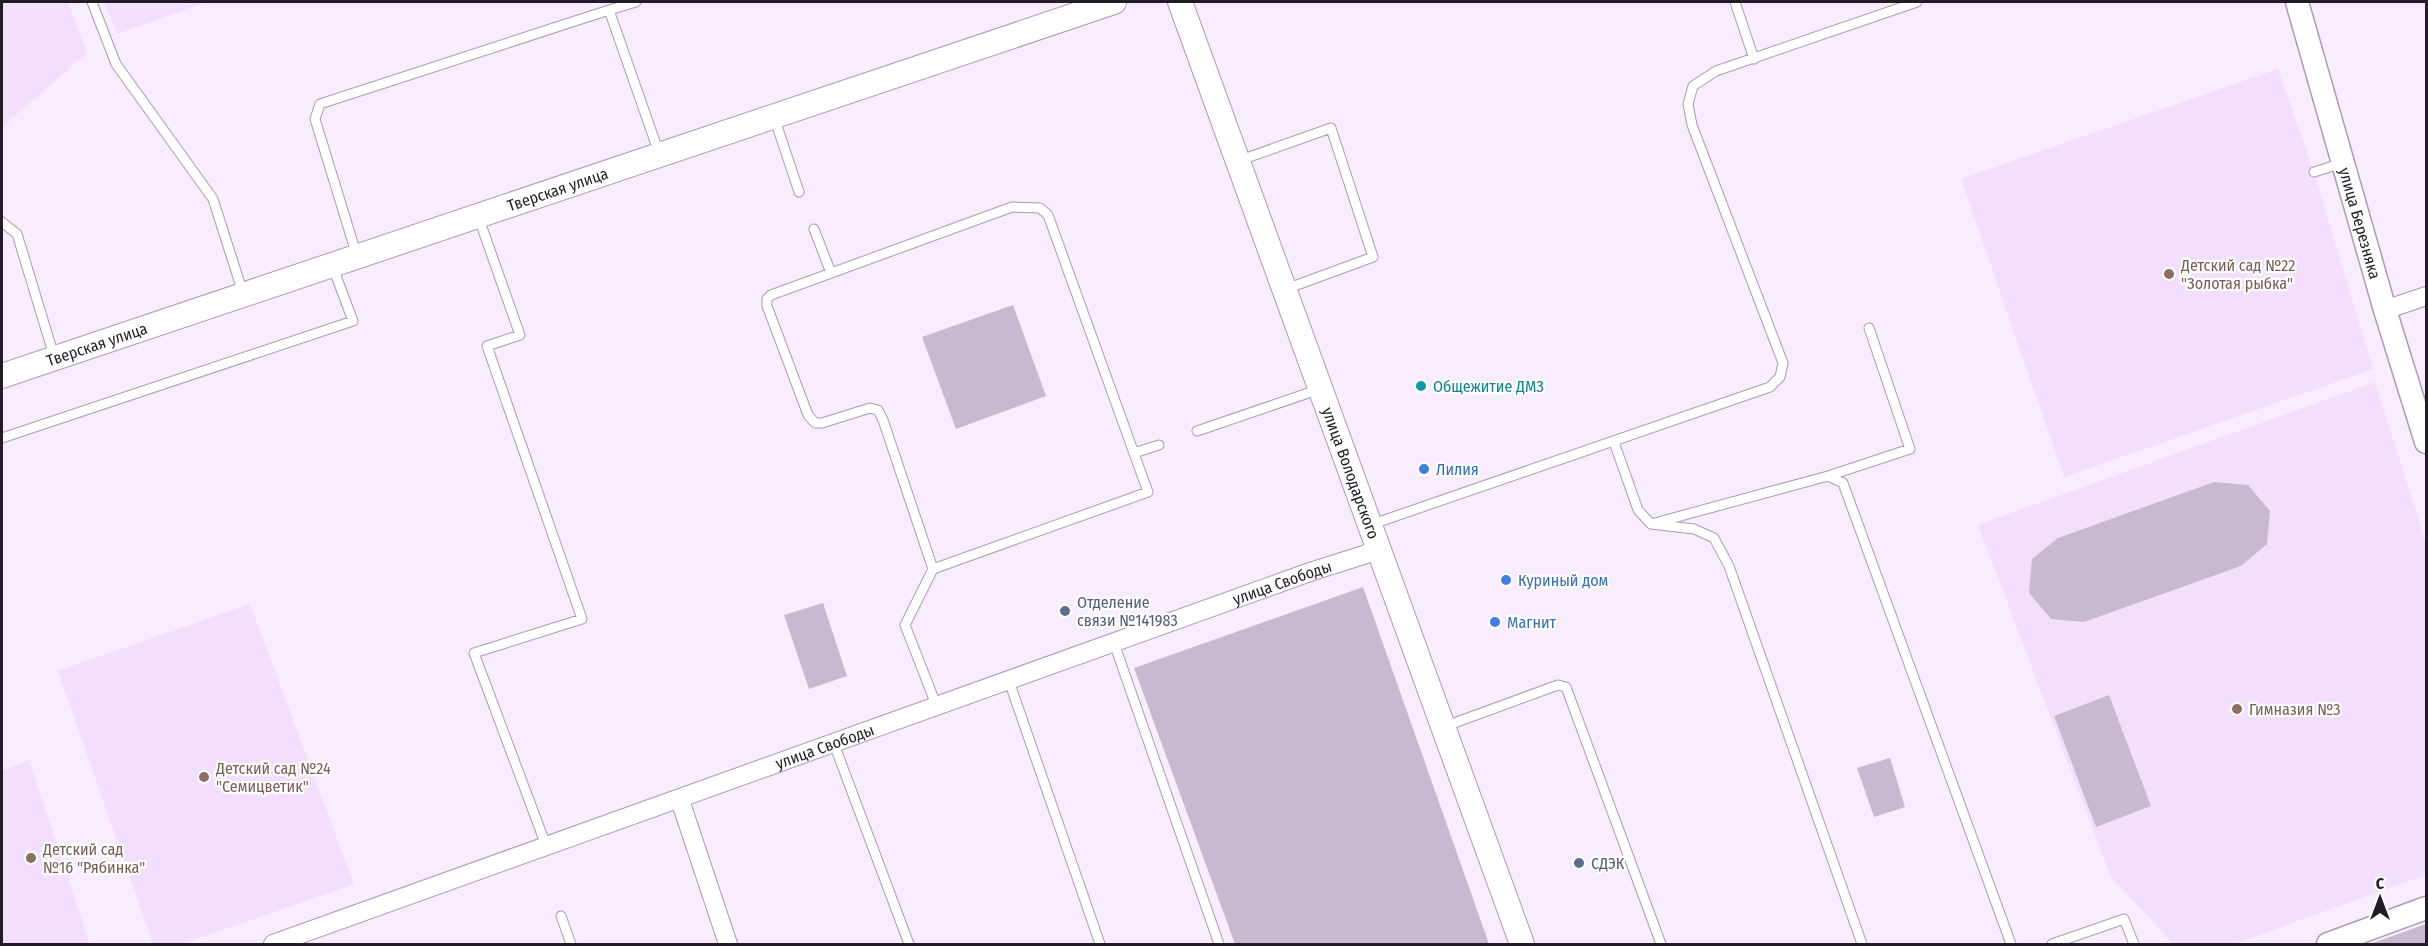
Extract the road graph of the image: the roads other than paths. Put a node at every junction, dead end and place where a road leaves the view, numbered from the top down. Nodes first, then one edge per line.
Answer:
1 (92, 2) edge
2 (636, 2) edge
3 (1114, 2) edge
4 (1180, 2) edge
5 (1735, 2) edge
6 (1917, 2) edge
7 (2297, 2) edge
8 (609, 10) junction
9 (1754, 59) junction
10 (774, 117) junction
11 (660, 156) junction
12 (1238, 161) junction
13 (2343, 163) junction
14 (2314, 172) dead end
15 (799, 192) dead end
16 (478, 216) junction
17 (2, 222) edge
18 (814, 229) dead end
19 (357, 257) junction
20 (332, 265) junction
21 (831, 273) junction
22 (1284, 289) junction
23 (243, 295) junction
24 (2427, 296) edge
25 (2385, 310) junction
26 (1869, 328) dead end
27 (54, 358) junction
28 (2, 376) edge
29 (1321, 389) junction
30 (1197, 431) dead end
31 (2, 438) edge
32 (1614, 442) junction
33 (2427, 442) edge
34 (1159, 445) dead end
35 (1134, 453) junction
36 (1828, 476) junction
37 (1651, 524) junction
38 (1370, 525) junction
39 (1379, 550) junction
40 (933, 569) junction
41 (1114, 643) junction
42 (1009, 681) junction
43 (937, 707) junction
44 (1443, 728) junction
45 (834, 744) junction
46 (680, 800) junction
47 (547, 848) junction
48 (2427, 908) edge
49 (561, 916) dead end
50 (273, 945) edge
51 (571, 945) edge
52 (728, 945) edge
53 (909, 945) edge
54 (1100, 945) edge
55 (1219, 945) edge
56 (1522, 945) edge
57 (1661, 945) edge
58 (1862, 945) edge
59 (2011, 945) edge
60 (2052, 945) edge
61 (2134, 945) edge
62 (2328, 945) edge

1 - 23 lane
2 - 8 lane
3 - 10 main road, Тверская улица
4 - 12 main road, улица Володарского
5 - 9 lane
6 - 9 lane
7 - 13 street, улица Березняка
8 - 11 lane
8 - 19 lane
9 - 32 lane
10 - 11 main road, Тверская улица
10 - 15 lane
11 - 16 main road, Тверская улица
12 - 22 main road, улица Володарского
12 - 22 lane
13 - 14 lane
13 - 25 street, улица Березняка
16 - 19 main road, Тверская улица
16 - 47 lane
17 - 27 lane
18 - 21 lane
19 - 20 main road, Тверская улица
20 - 23 main road, Тверская улица
20 - 31 lane
21 - 35 lane
21 - 40 lane
22 - 29 main road, улица Володарского
23 - 27 main road, Тверская улица
24 - 25 street
25 - 33 street, улица Березняка
26 - 36 lane
27 - 28 main road, Тверская улица
29 - 30 lane
29 - 38 main road, улица Володарского
32 - 37 lane
32 - 38 lane
34 - 35 lane
35 - 40 lane
36 - 37 lane
36 - 59 lane
37 - 58 lane
38 - 39 main road, улица Володарского
39 - 41 street, улица Свободы
39 - 44 main road, улица Володарского
40 - 43 lane
41 - 42 street, улица Свободы
41 - 55 lane
42 - 43 street, улица Свободы
42 - 54 lane
43 - 45 street, улица Свободы
44 - 56 main road, улица Володарского
44 - 57 lane
45 - 46 street, улица Свободы
45 - 53 lane
46 - 47 street, улица Свободы
46 - 52 street
47 - 50 street, улица Свободы
48 - 62 street
49 - 51 lane
60 - 61 lane

